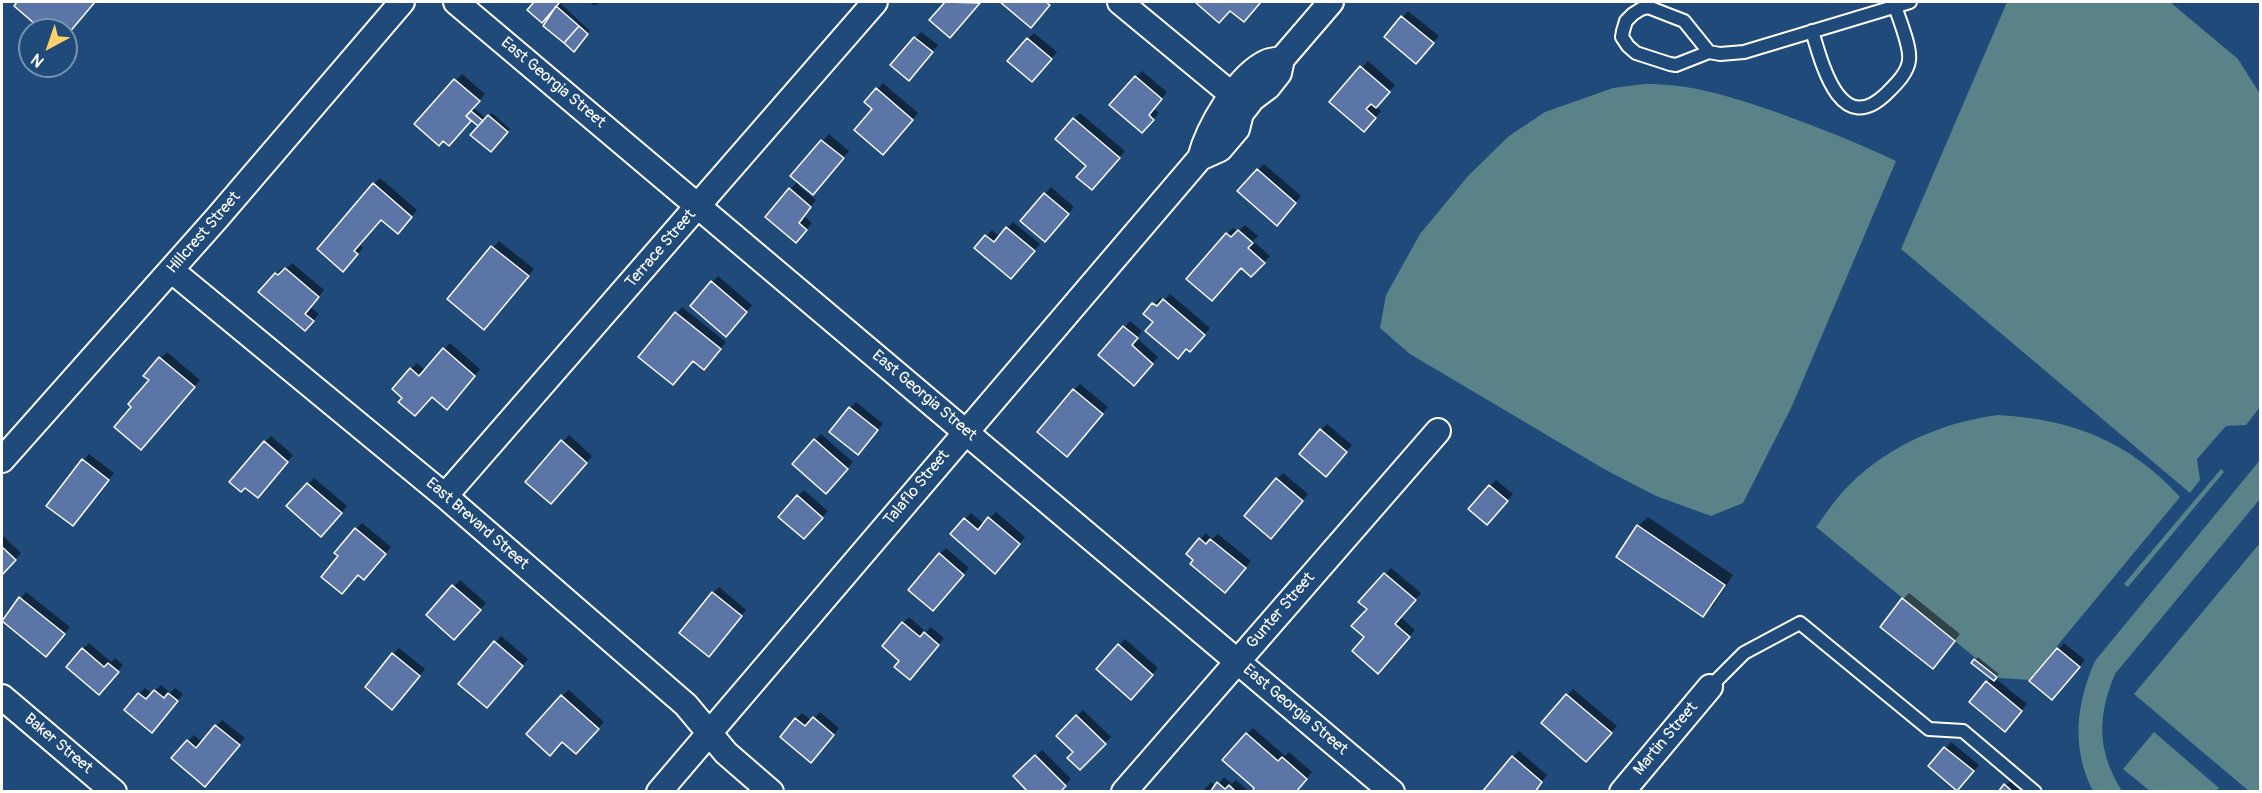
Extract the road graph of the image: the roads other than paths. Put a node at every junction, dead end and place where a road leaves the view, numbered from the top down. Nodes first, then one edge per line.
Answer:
1 (402, 2) edge
2 (456, 2) edge
3 (875, 2) edge
4 (1120, 2) edge
5 (1331, 2) edge
6 (1910, 2) edge
7 (1895, 6) junction
8 (1812, 31) junction
9 (1709, 52) junction
10 (1238, 100) junction
11 (698, 207) junction
12 (171, 270) junction
13 (966, 431) junction
14 (1438, 431) dead end
15 (2, 460) edge
16 (445, 496) junction
17 (1237, 661) junction
18 (1710, 687) joint
19 (2, 697) edge
20 (709, 733) junction
21 (759, 785) edge
22 (114, 792) edge
23 (659, 792) edge
24 (1124, 792) edge
25 (1392, 792) edge
26 (1622, 792) edge
27 (2035, 792) edge

1 - 12 street, Hillcrest Street
2 - 11 street, East Georgia Street
3 - 11 street, Terrace Street
4 - 10 street
5 - 10 street, Talaflo Street
6 - 7 lane
7 - 8 lane
7 - 8 lane
8 - 9 lane
9 - 9 lane
10 - 13 street, Talaflo Street
11 - 13 street, East Georgia Street
11 - 16 street, Terrace Street
12 - 15 street, Hillcrest Street
12 - 16 street, East Brevard Street
13 - 17 street, East Georgia Street
13 - 20 street, Talaflo Street
14 - 17 street, Gunter Street
16 - 20 street, East Brevard Street
17 - 24 street, Gunter Street
17 - 25 street, East Georgia Street
18 - 26 street, Martin Street
18 - 27 lane
19 - 22 street, Baker Street
20 - 21 street, East Brevard Street
20 - 23 street, Talaflo Street

